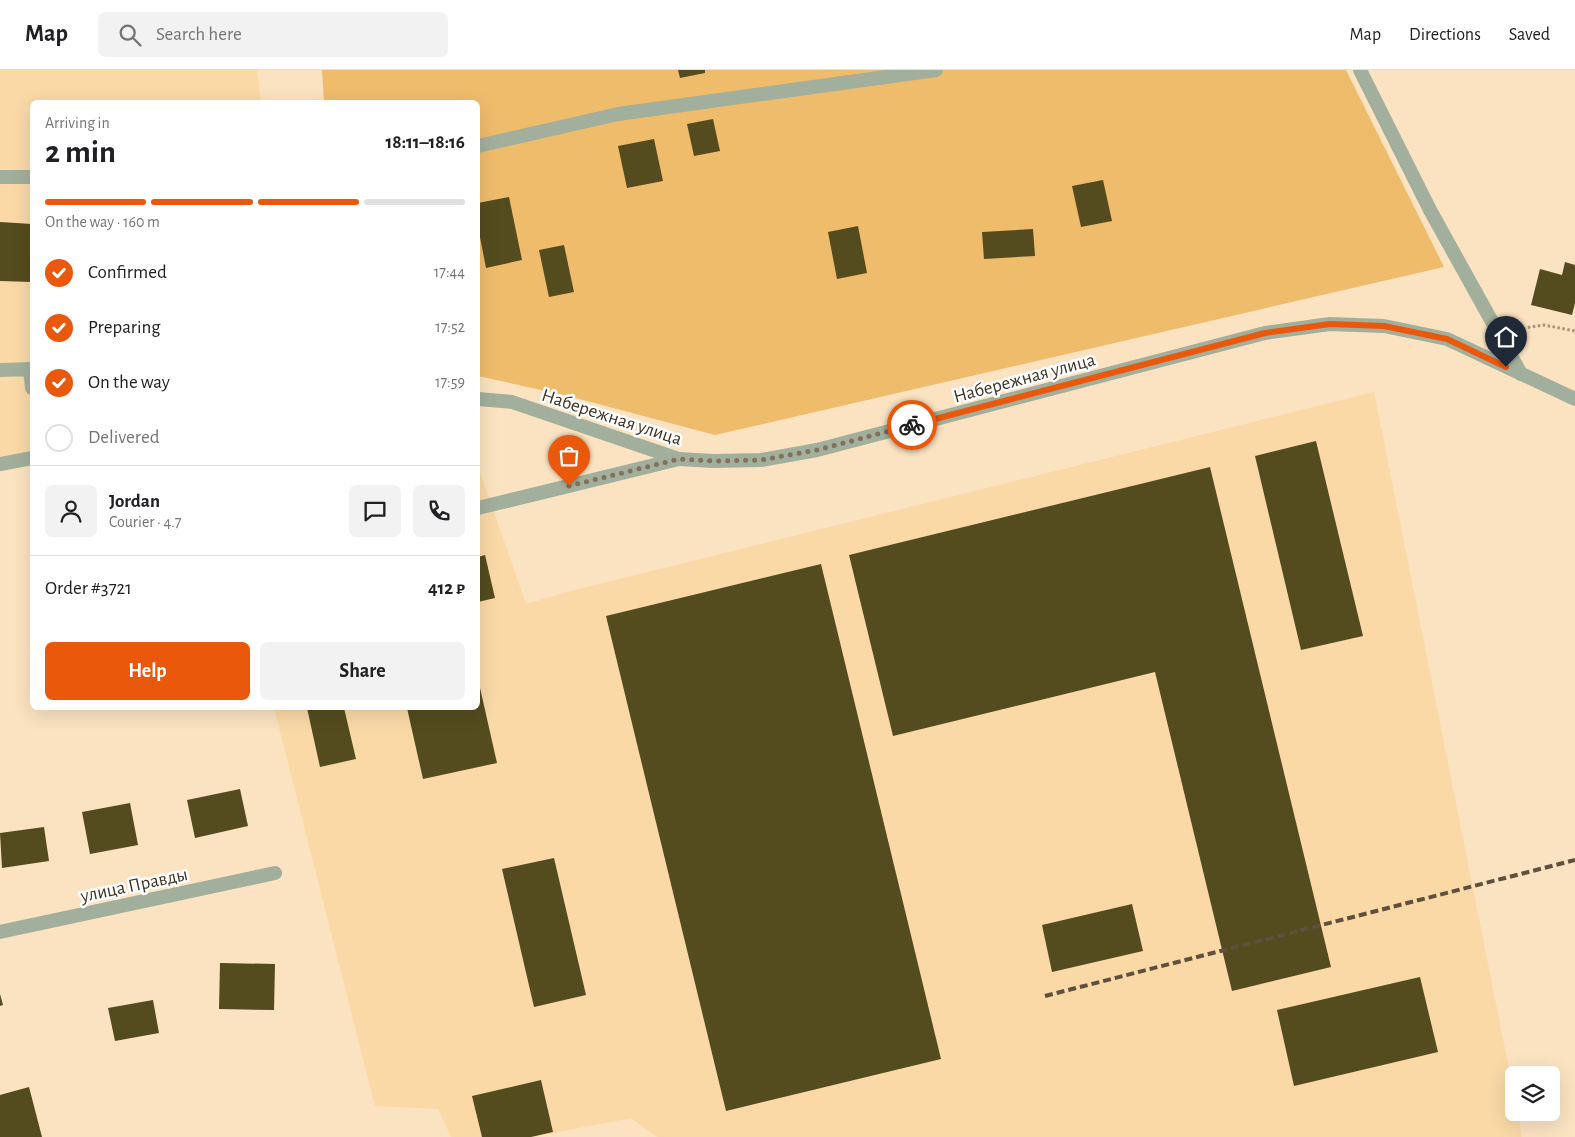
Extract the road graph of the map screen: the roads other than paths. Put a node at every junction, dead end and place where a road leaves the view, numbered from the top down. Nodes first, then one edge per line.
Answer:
1 (936, 70) edge
2 (1360, 70) edge
3 (480, 146) edge
4 (0, 177) edge
5 (30, 177) edge
6 (30, 369) edge
7 (0, 370) edge
8 (1521, 374) junction
9 (480, 399) edge
10 (1575, 399) edge
11 (30, 458) edge
12 (679, 459) junction
13 (0, 464) edge
14 (480, 508) edge
15 (275, 872) dead end
16 (0, 932) edge

1 - 3 street
2 - 8 street
4 - 5 street
6 - 7 street
8 - 10 street, Набережная улица
8 - 12 street, Набережная улица
9 - 12 street, Набережная улица
11 - 13 street
12 - 14 street
15 - 16 street, улица Правды

